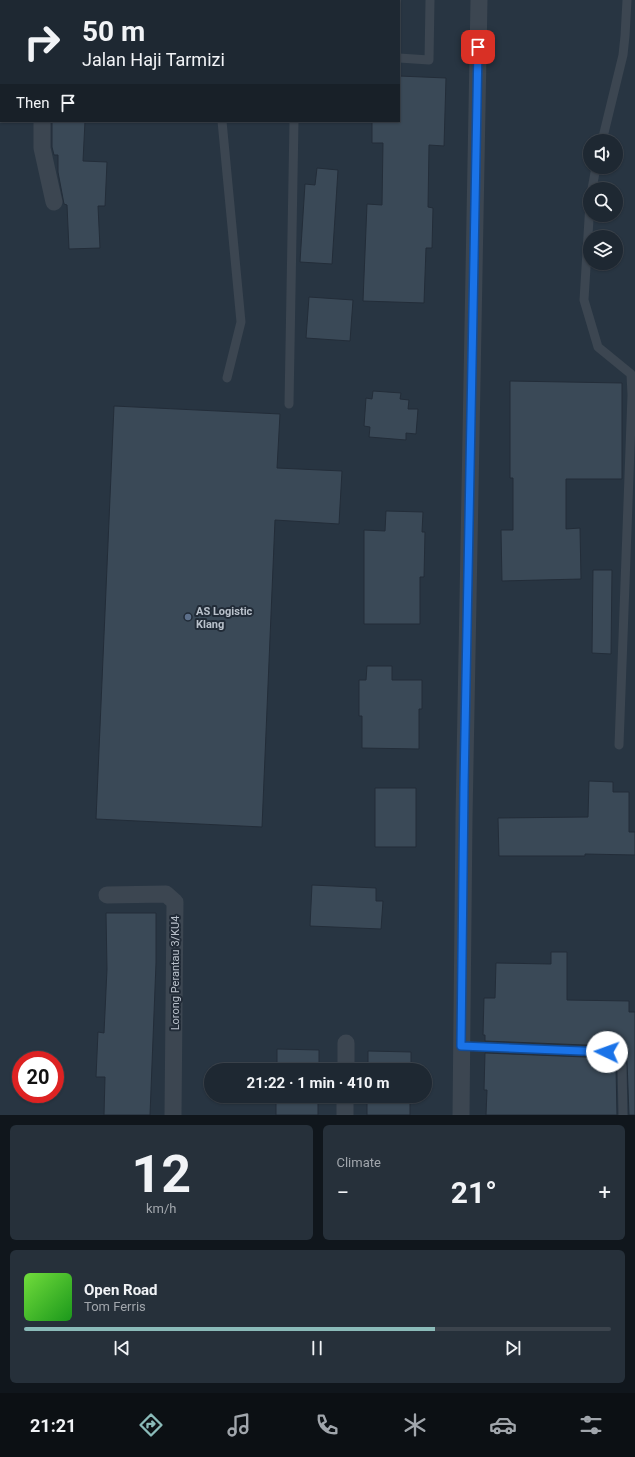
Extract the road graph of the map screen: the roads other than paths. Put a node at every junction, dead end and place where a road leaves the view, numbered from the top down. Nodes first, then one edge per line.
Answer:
1 (430, 0) edge
2 (479, 0) edge
3 (627, 0) edge
4 (400, 58) edge
5 (42, 122) edge
6 (222, 122) edge
7 (294, 122) edge
8 (604, 134) edge
9 (54, 202) dead end
10 (589, 222) edge
11 (227, 378) dead end
12 (289, 404) dead end
13 (619, 745) dead end
14 (107, 895) dead end
15 (346, 1043) dead end
16 (461, 1046) junction
17 (346, 1063) edge
18 (345, 1103) edge
19 (173, 1115) edge
20 (345, 1115) edge
21 (461, 1115) edge
22 (623, 1115) edge

1 - 4 lane
2 - 16 street
3 - 8 lane
5 - 9 street
6 - 11 lane
7 - 12 lane
10 - 13 lane
14 - 19 street, Lorong Perantau 3/KU4
15 - 17 street
16 - 21 street
16 - 22 lane
18 - 20 street

